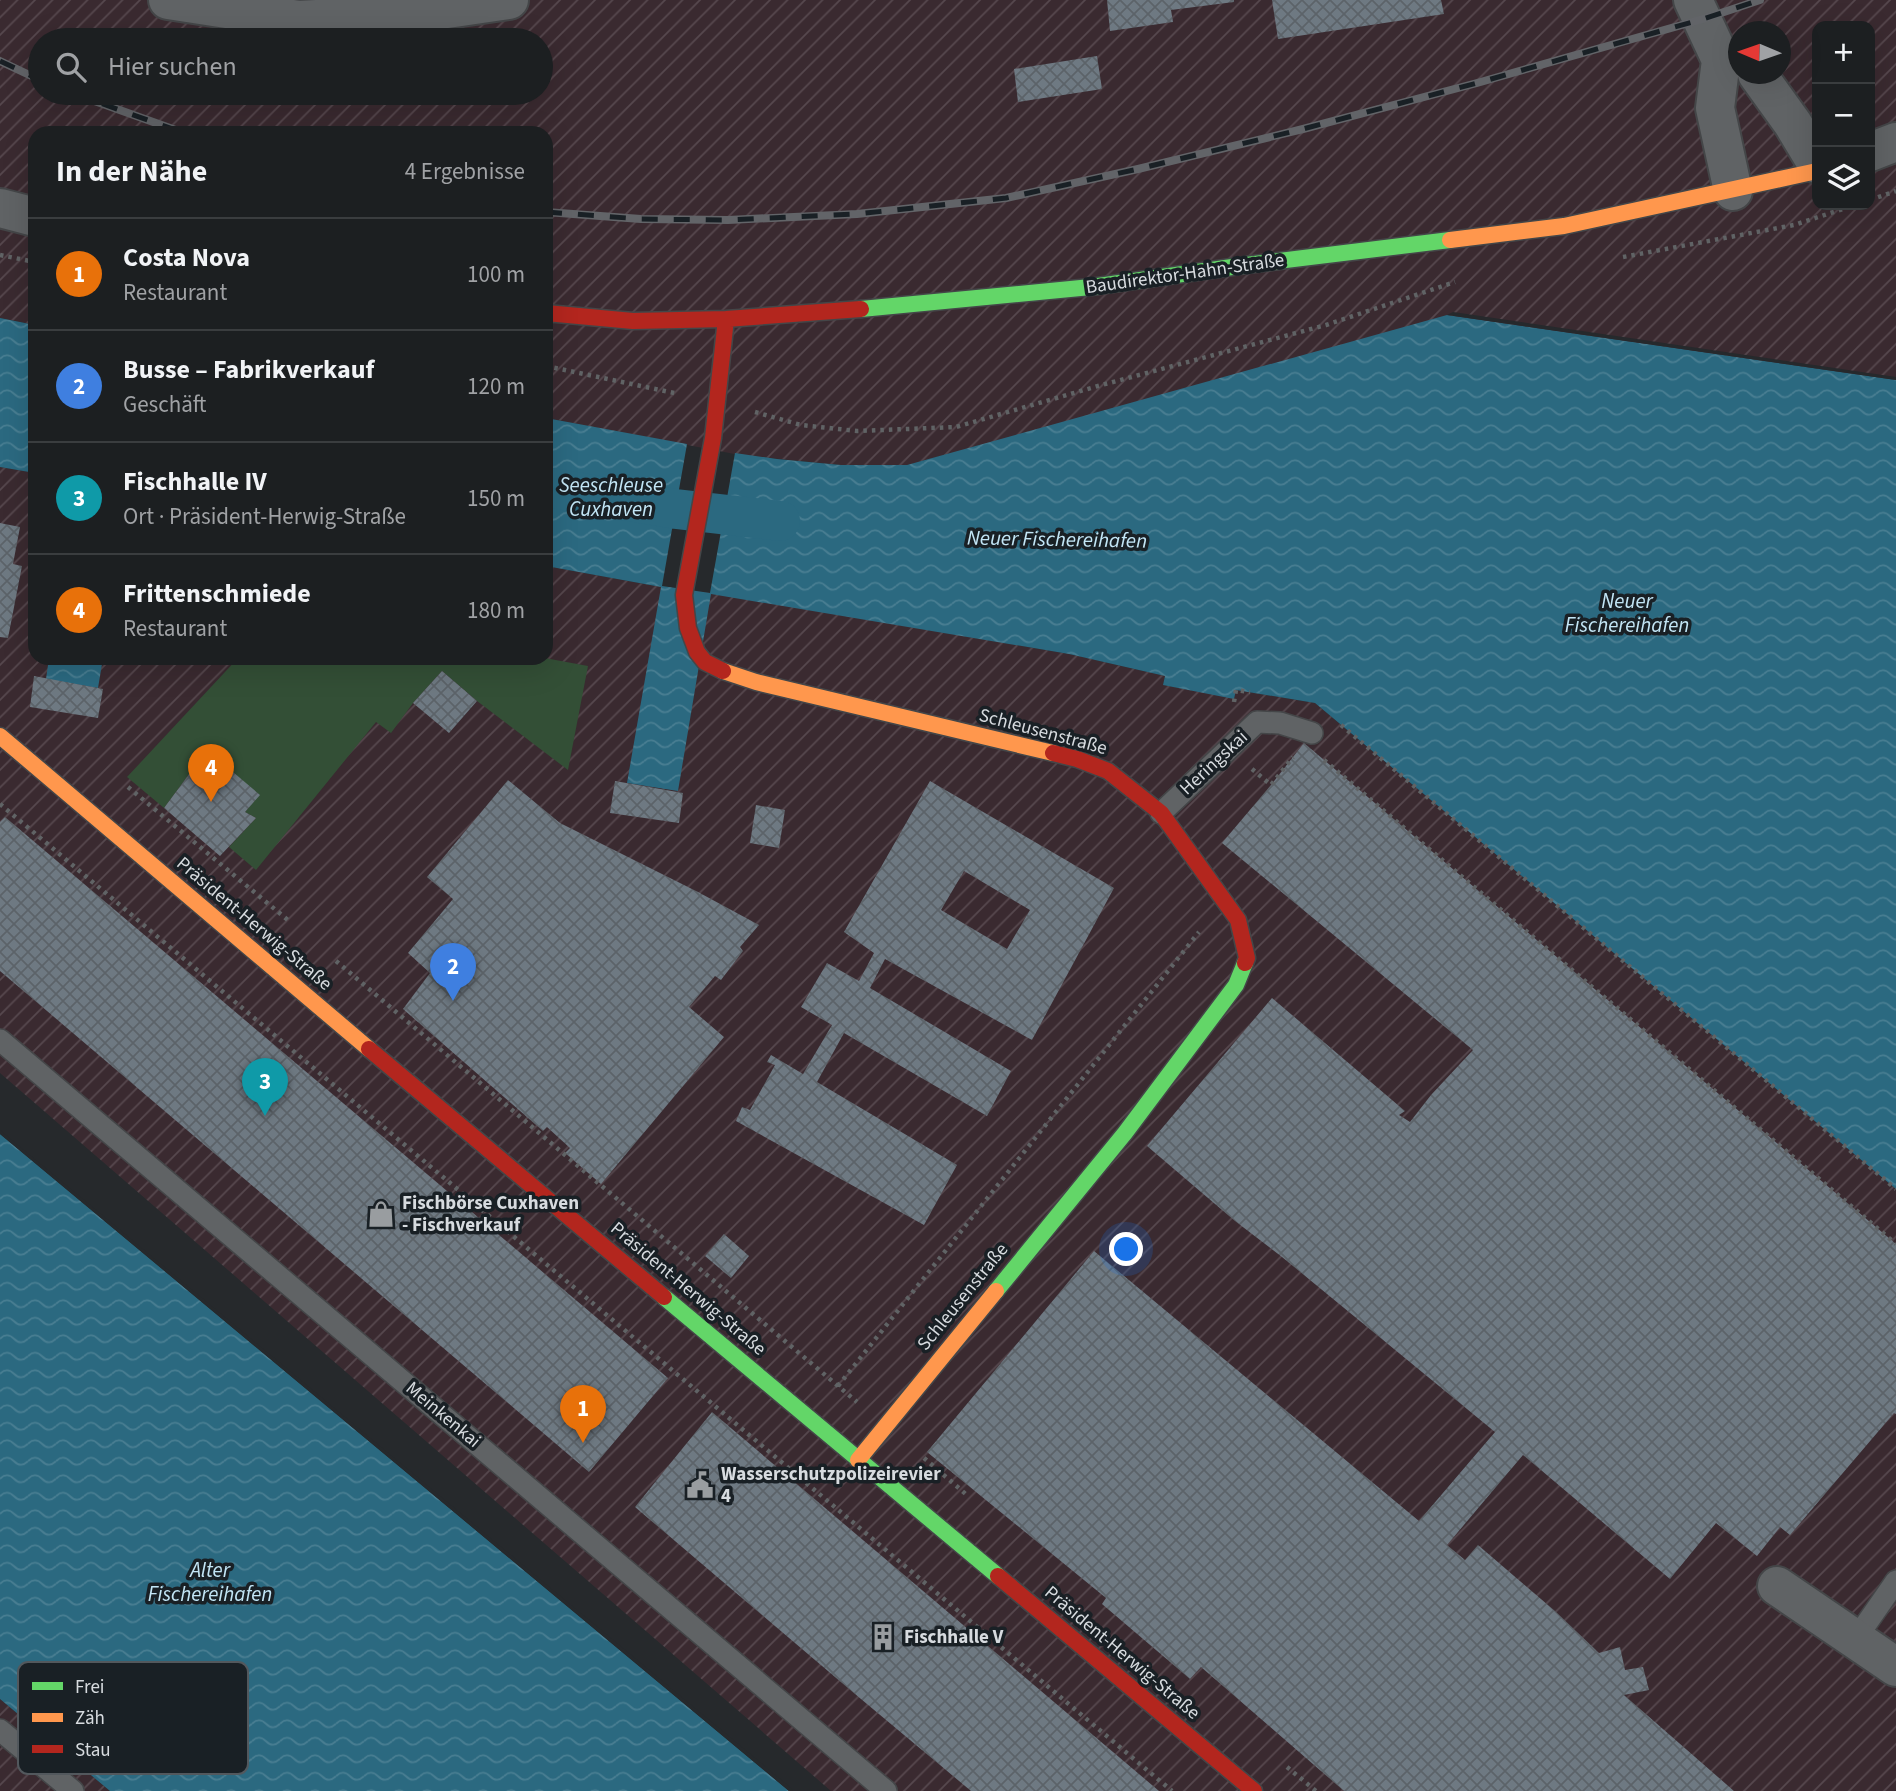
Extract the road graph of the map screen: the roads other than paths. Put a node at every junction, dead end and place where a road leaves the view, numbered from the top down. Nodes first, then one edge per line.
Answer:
1 (172, 0) edge
2 (509, 0) edge
3 (1693, 0) edge
4 (1728, 60) edge
5 (1728, 69) edge
6 (1764, 84) edge
7 (1896, 142) edge
8 (1875, 150) edge
9 (1812, 156) edge
10 (1812, 172) edge
11 (1733, 191) junction
12 (0, 208) edge
13 (28, 215) edge
14 (553, 314) edge
15 (726, 319) junction
16 (0, 736) edge
17 (1313, 743) road end
18 (1161, 813) junction
19 (0, 1041) edge
20 (858, 1460) junction
21 (1896, 1581) edge
22 (1777, 1586) dead end
23 (1856, 1640) junction
24 (1896, 1667) edge
25 (0, 1730) edge
26 (18, 1745) edge
27 (53, 1774) edge
28 (73, 1791) edge
29 (886, 1791) edge
30 (1254, 1791) edge

1 - 2 street
3 - 4 street
5 - 11 street
6 - 9 street
7 - 8 street
10 - 11 street, Baudirektor-Hahn-Straße
11 - 15 street, Baudirektor-Hahn-Straße
12 - 13 street
14 - 15 street, Baudirektor-Hahn-Straße
15 - 18 street, Schleusenstraße
16 - 20 street, Präsident-Herwig-Straße
17 - 18 lane, Heringskai
18 - 20 street, Schleusenstraße
19 - 29 lane, Meinkenkai
20 - 30 street, Präsident-Herwig-Straße
21 - 23 lane
22 - 23 street
23 - 24 street
25 - 26 lane
27 - 28 lane

